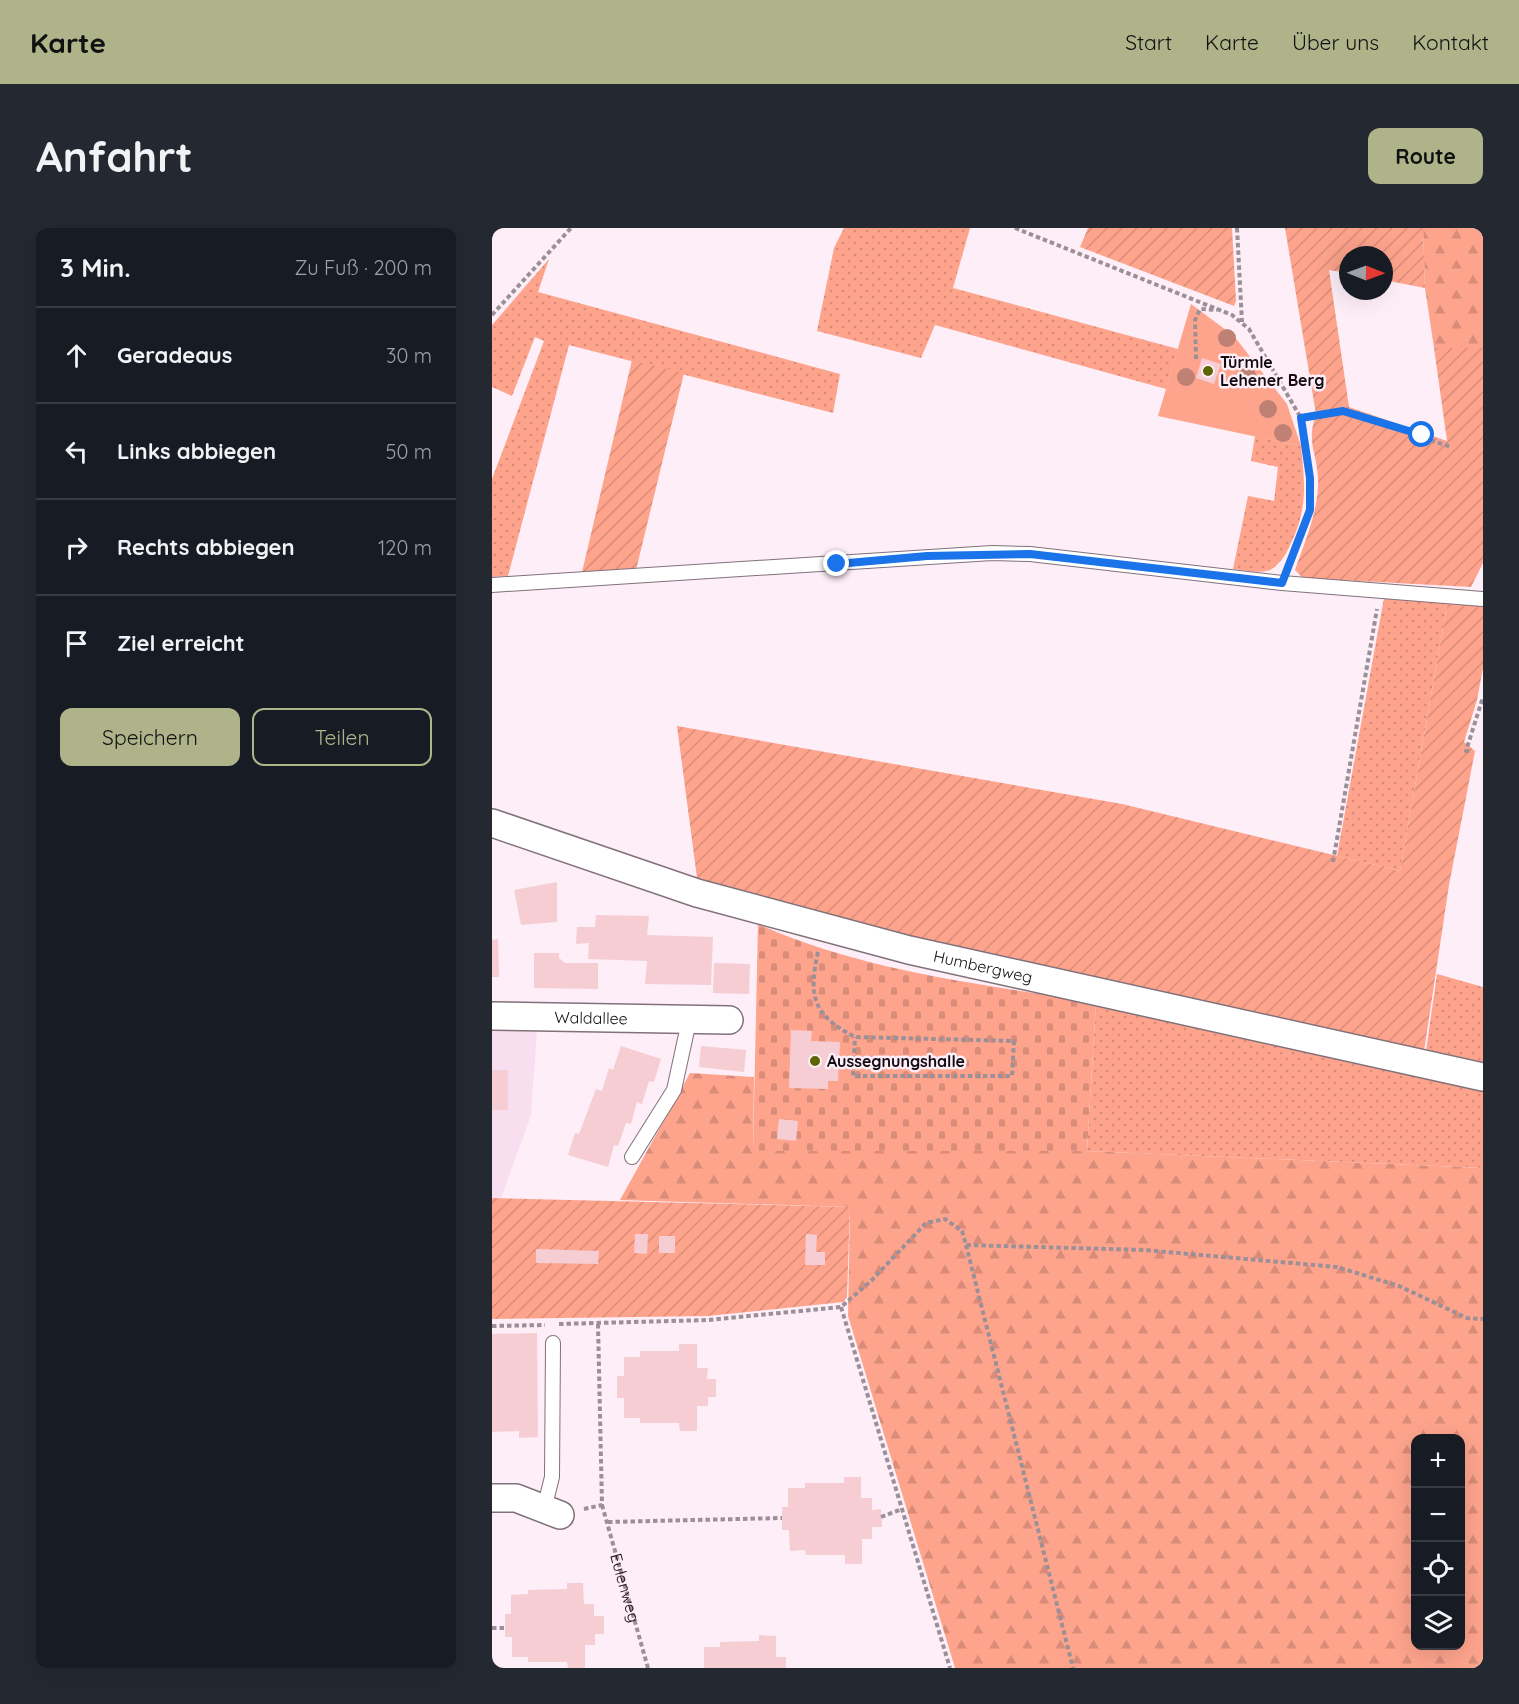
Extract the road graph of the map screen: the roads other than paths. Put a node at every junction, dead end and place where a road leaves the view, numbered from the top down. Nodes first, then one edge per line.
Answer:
1 (492, 585) edge
2 (1483, 599) edge
3 (492, 823) edge
4 (492, 1016) edge
5 (729, 1020) dead end
6 (689, 1021) junction
7 (1483, 1077) edge
8 (632, 1156) dead end
9 (553, 1342) dead end
10 (492, 1498) edge
11 (552, 1512) joint

1 - 2 lane
3 - 7 street, Humbergweg
4 - 6 street, Waldallee
5 - 6 street, Waldallee
6 - 8 lane
9 - 11 lane
10 - 11 street

